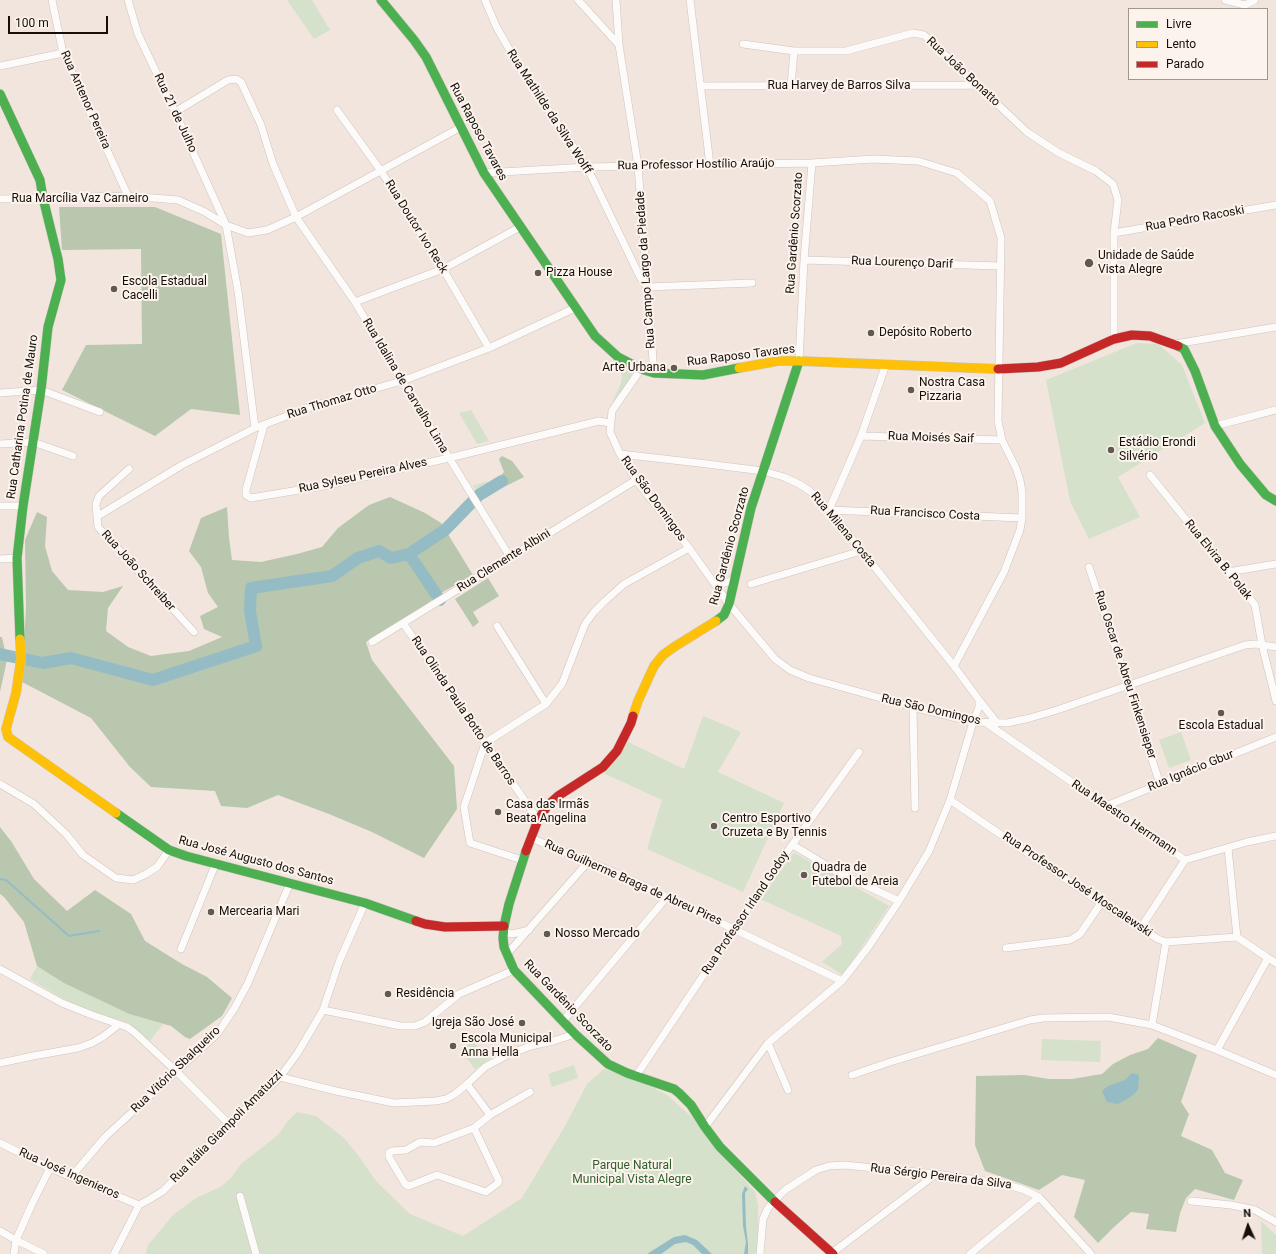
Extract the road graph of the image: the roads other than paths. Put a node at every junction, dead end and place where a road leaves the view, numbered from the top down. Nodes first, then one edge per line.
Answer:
1 (52, 0) edge
2 (128, 0) edge
3 (380, 0) edge
4 (485, 0) edge
5 (578, 0) edge
6 (616, 0) edge
7 (690, 0) edge
8 (1225, 0) edge
9 (1255, 0) edge
10 (743, 44) dead end
11 (619, 45) junction
12 (794, 52) junction
13 (63, 53) junction
14 (0, 66) edge
15 (977, 85) junction
16 (700, 86) junction
17 (791, 86) junction
18 (0, 94) edge
19 (337, 110) dead end
20 (175, 112) junction
21 (461, 127) junction
22 (812, 163) junction
23 (710, 165) junction
24 (638, 166) junction
25 (587, 167) junction
26 (381, 171) junction
27 (484, 173) junction
28 (128, 196) junction
29 (43, 198) junction
30 (0, 199) edge
31 (1276, 205) edge
32 (296, 217) junction
33 (226, 224) junction
34 (520, 227) junction
35 (1114, 233) junction
36 (804, 260) junction
37 (1000, 266) junction
38 (443, 269) junction
39 (752, 283) dead end
40 (647, 287) junction
41 (355, 302) junction
42 (575, 308) junction
43 (1276, 327) edge
44 (1114, 339) junction
45 (1175, 344) junction
46 (489, 348) junction
47 (799, 361) junction
48 (886, 364) junction
49 (999, 369) junction
50 (641, 370) junction
51 (654, 373) junction
52 (402, 381) junction
53 (41, 390) junction
54 (0, 393) edge
55 (1276, 410) edge
56 (100, 412) dead end
57 (610, 423) junction
58 (264, 425) junction
59 (1215, 426) junction
60 (255, 428) junction
61 (860, 436) junction
62 (1002, 440) junction
63 (33, 442) junction
64 (0, 444) edge
65 (620, 454) junction
66 (73, 456) dead end
67 (448, 458) junction
68 (129, 469) dead end
69 (763, 471) junction
70 (1150, 475) dead end
71 (636, 480) junction
72 (1276, 501) edge
73 (0, 506) edge
74 (23, 506) junction
75 (829, 510) junction
76 (98, 516) junction
77 (1022, 518) junction
78 (689, 548) junction
79 (861, 551) junction
80 (510, 557) junction
81 (17, 558) junction
82 (0, 559) edge
83 (1276, 564) edge
84 (1089, 567) dead end
85 (1228, 572) junction
86 (734, 578) junction
87 (714, 583) junction
88 (751, 584) dead end
89 (729, 604) junction
90 (403, 623) junction
91 (497, 626) dead end
92 (194, 632) dead end
93 (372, 642) dead end
94 (1262, 645) junction
95 (1276, 647) edge
96 (954, 666) junction
97 (1128, 685) junction
98 (979, 700) junction
99 (1276, 701) edge
100 (546, 704) junction
101 (913, 707) junction
102 (973, 722) junction
103 (986, 723) junction
104 (997, 723) junction
105 (1007, 723) junction
106 (8, 737) joint
107 (1276, 737) edge
108 (1006, 738) junction
109 (485, 743) junction
110 (859, 752) dead end
111 (0, 784) edge
112 (1160, 784) junction
113 (950, 800) junction
114 (1106, 806) junction
115 (915, 808) dead end
116 (538, 820) junction
117 (1276, 836) edge
118 (531, 838) junction
119 (793, 845) junction
120 (1228, 848) junction
121 (168, 850) junction
122 (522, 860) junction
123 (1185, 860) junction
124 (588, 862) junction
125 (216, 864) junction
126 (290, 883) junction
127 (667, 898) junction
128 (899, 901) junction
129 (365, 903) junction
130 (1101, 903) junction
131 (503, 929) junction
132 (531, 929) junction
133 (1140, 929) junction
134 (735, 930) junction
135 (1237, 937) junction
136 (1166, 942) junction
137 (1006, 948) dead end
138 (181, 949) dead end
139 (507, 954) junction
140 (1268, 958) junction
141 (1276, 963) edge
142 (0, 969) edge
143 (514, 970) junction
144 (842, 981) junction
145 (323, 1010) junction
146 (563, 1022) junction
147 (118, 1024) junction
148 (1152, 1025) junction
149 (575, 1034) junction
150 (768, 1042) junction
151 (1216, 1050) junction
152 (0, 1063) edge
153 (176, 1071) junction
154 (852, 1075) dead end
155 (1276, 1075) edge
156 (636, 1076) junction
157 (280, 1077) junction
158 (467, 1084) junction
159 (788, 1090) dead end
160 (530, 1092) dead end
161 (490, 1116) junction
162 (229, 1124) junction
163 (705, 1127) junction
164 (474, 1128) junction
165 (0, 1143) edge
166 (50, 1168) junction
167 (936, 1174) junction
168 (71, 1177) junction
169 (240, 1196) dead end
170 (1039, 1198) junction
171 (774, 1201) junction
172 (1191, 1201) dead end
173 (139, 1204) junction
174 (1276, 1222) edge
175 (0, 1231) edge
176 (16, 1240) junction
177 (833, 1253) edge
178 (14, 1254) edge
179 (44, 1254) edge
180 (114, 1254) edge
181 (256, 1254) edge
182 (760, 1254) edge
183 (970, 1254) edge
184 (1091, 1254) edge

1 - 13 street, Rua Antenor Pereira
2 - 20 street, Rua 21 de Julho
3 - 21 street, Rua Raposo Tavares
4 - 25 street, Rua Mathilde da Silva Wolff
5 - 11 street
6 - 11 street, Rua Campo Largo da Piedade
7 - 16 street
8 - 9 street
10 - 12 street, Rua João Bonatto
11 - 24 street, Rua Campo Largo da Piedade
12 - 15 street, Rua João Bonatto
12 - 17 street
13 - 14 street
13 - 28 street, Rua Antenor Pereira
15 - 17 street, Rua Harvey de Barros Silva
15 - 35 street, Rua João Bonatto
16 - 17 street, Rua Harvey de Barros Silva
16 - 23 street
18 - 29 street, Rua Catharina Potina de Mauro
19 - 26 street, Rua Doutor Ivo Reck
20 - 32 street, Rua Idalina de Carvalho Lima
20 - 33 street, Rua 21 de Julho
21 - 26 street, Rua Marcília Vaz Carneiro
21 - 27 street, Rua Raposo Tavares
22 - 23 street, Rua Professor Hostílio Araújo
22 - 36 street, Rua Gardênio Scorzato
22 - 37 street, Rua Professor Hostílio Araújo
23 - 24 street, Rua Professor Hostílio Araújo
24 - 25 street, Rua Professor Hostílio Araújo
24 - 40 street, Rua Campo Largo da Piedade
25 - 27 street, Rua Professor Hostílio Araújo
25 - 40 street, Rua Mathilde da Silva Wolff
26 - 32 street, Rua Marcília Vaz Carneiro
26 - 38 street, Rua Doutor Ivo Reck
27 - 34 street, Rua Raposo Tavares
28 - 29 street, Rua Marcília Vaz Carneiro
28 - 33 street, Rua Marcília Vaz Carneiro
29 - 30 street, Rua Marcília Vaz Carneiro
29 - 53 street, Rua Catharina Potina de Mauro
31 - 35 street, Rua Pedro Racoski
32 - 33 street, Rua Marcília Vaz Carneiro
32 - 41 street, Rua Idalina de Carvalho Lima
33 - 60 street
34 - 38 street
34 - 42 street, Rua Raposo Tavares
35 - 44 street
36 - 37 street, Rua Lourenço Darif
36 - 47 street, Rua Gardênio Scorzato
37 - 49 street, Rua Professor Hostílio Araújo
38 - 41 street
38 - 46 street, Rua Doutor Ivo Reck
39 - 40 street
40 - 51 street, Rua Campo Largo da Piedade
41 - 52 street, Rua Idalina de Carvalho Lima
42 - 46 street, Rua Thomaz Otto
42 - 50 street, Rua Raposo Tavares
43 - 45 street
44 - 45 street, Rua Raposo Tavares
44 - 49 street, Rua Raposo Tavares
45 - 59 street
46 - 52 street, Rua Thomaz Otto
47 - 48 street, Rua Raposo Tavares
47 - 51 street, Rua Raposo Tavares
47 - 69 street, Rua Gardênio Scorzato
48 - 49 street, Rua Raposo Tavares
48 - 61 street
49 - 62 street, Rua Professor Hostílio Araújo
50 - 51 street, Rua Raposo Tavares
50 - 57 street
52 - 58 street, Rua Thomaz Otto
52 - 67 street, Rua Idalina de Carvalho Lima
53 - 54 street
53 - 56 street
53 - 63 street, Rua Catharina Potina de Mauro
55 - 59 street
57 - 65 street, Rua São Domingos
57 - 67 street, Rua Sylseu Pereira Alves
58 - 60 street, Rua Thomaz Otto
58 - 67 street, Rua Sylseu Pereira Alves
59 - 72 street
60 - 76 street, Rua Thomaz Otto
61 - 62 street, Rua Moisés Saif
61 - 75 street
62 - 77 street, Rua Professor Hostílio Araújo
63 - 64 street
63 - 66 street
63 - 74 street, Rua Catharina Potina de Mauro
65 - 69 street, Rua Milena Costa
65 - 71 street, Rua São Domingos
67 - 80 street, Rua Idalina de Carvalho Lima
68 - 76 street, Rua João Schreiber
69 - 75 street, Rua Milena Costa
69 - 86 street, Rua Gardênio Scorzato
70 - 85 street, Rua Elvira B. Polak
71 - 78 street, Rua São Domingos
71 - 80 street, Rua Clemente Albini
73 - 74 street
74 - 81 street, Rua Catharina Potina de Mauro
75 - 77 street, Rua Francisco Costa
75 - 79 street, Rua Milena Costa
76 - 92 street, Rua João Schreiber
77 - 96 street, Rua Professor Hostílio Araújo
78 - 87 street, Rua São Domingos
78 - 100 street
79 - 88 street
79 - 96 street, Rua Milena Costa
80 - 90 street, Rua Clemente Albini
81 - 82 street
81 - 106 street, Rua Catharina Potina de Mauro
83 - 85 street
84 - 97 street, Rua Oscar de Abreu Finkensieper
85 - 94 street, Rua Elvira B. Polak
86 - 87 street
86 - 89 street, Rua Gardênio Scorzato
87 - 89 street, Rua São Domingos
89 - 101 street, Rua São Domingos
89 - 116 street, Rua Gardênio Scorzato
90 - 93 street, Rua Clemente Albini
90 - 109 street, Rua Olinda Paula Botto de Barros
91 - 100 street
94 - 95 street, Rua São Domingos
94 - 97 street, Rua São Domingos
94 - 99 street, Rua Elvira B. Polak
96 - 98 street, Rua Milena Costa
97 - 105 street, Rua São Domingos
97 - 112 street, Rua Oscar de Abreu Finkensieper
98 - 102 street
98 - 104 street, Rua Milena Costa
100 - 109 street
101 - 102 street, Rua São Domingos
101 - 115 street
102 - 103 street, Rua São Domingos
102 - 113 street
103 - 104 street, Rua São Domingos
103 - 108 street, Rua Maestro Herrmann
104 - 105 street, Rua São Domingos
105 - 108 street
106 - 121 street, Rua José Augusto dos Santos
107 - 112 street, Rua Ignácio Gbur
108 - 114 street, Rua Maestro Herrmann
109 - 116 street, Rua Olinda Paula Botto de Barros
109 - 122 street
110 - 119 street, Rua Professor Irland Godoy
111 - 121 street
112 - 114 street, Rua Ignácio Gbur
113 - 128 street
113 - 130 street, Rua Professor José Moscalewski
114 - 123 street, Rua Maestro Herrmann
116 - 118 street, Rua Gardênio Scorzato
117 - 120 street, Rua Maestro Herrmann
118 - 122 street, Rua Gardênio Scorzato
118 - 124 street, Rua Guilherme Braga de Abreu Pires
119 - 128 street
119 - 134 street, Rua Professor Irland Godoy
120 - 123 street, Rua Maestro Herrmann
120 - 135 street
121 - 125 street, Rua José Augusto dos Santos
122 - 131 street, Rua Gardênio Scorzato
123 - 133 street
124 - 127 street, Rua Guilherme Braga de Abreu Pires
124 - 132 street
125 - 126 street, Rua José Augusto dos Santos
125 - 138 street
126 - 129 street, Rua José Augusto dos Santos
126 - 153 street, Rua Vitório Sbalqueiro
127 - 134 street, Rua Guilherme Braga de Abreu Pires
127 - 146 street
128 - 144 street
129 - 131 street, Rua José Augusto dos Santos
129 - 145 street, Rua Itália Giampoli Amatuzzi
130 - 133 street, Rua Professor José Moscalewski
130 - 137 street
131 - 132 street
131 - 139 street, Rua Gardênio Scorzato
132 - 139 street
133 - 136 street, Rua Professor José Moscalewski
134 - 144 street, Rua Guilherme Braga de Abreu Pires
134 - 156 street, Rua Professor Irland Godoy
135 - 136 street, Rua Professor José Moscalewski
135 - 140 street
136 - 148 street
139 - 143 street, Rua Gardênio Scorzato
140 - 141 street
140 - 151 street
142 - 147 street
143 - 145 street
143 - 146 street, Rua Gardênio Scorzato
144 - 150 street
145 - 157 street, Rua Itália Giampoli Amatuzzi
146 - 149 street, Rua Gardênio Scorzato
147 - 152 street
147 - 153 street
148 - 151 street
148 - 154 street
149 - 156 street, Rua Gardênio Scorzato
149 - 158 street
150 - 159 street
150 - 163 street
151 - 155 street
153 - 162 street
153 - 168 street, Rua Vitório Sbalqueiro
156 - 163 street, Rua Gardênio Scorzato
157 - 158 street
157 - 162 street, Rua Itália Giampoli Amatuzzi
158 - 161 street
160 - 161 street
161 - 164 street
162 - 173 street, Rua Itália Giampoli Amatuzzi
163 - 171 street, Rua Gardênio Scorzato
164 - 164 street
165 - 166 street, Rua José Ingenieros
166 - 168 street, Rua José Ingenieros
166 - 176 street
167 - 170 street, Rua Sérgio Pereira da Silva
167 - 171 street, Rua Sérgio Pereira da Silva
167 - 177 street
168 - 173 street, Rua José Ingenieros
169 - 181 street
170 - 183 street
170 - 184 street, Rua Sérgio Pereira da Silva
171 - 177 street, Rua Gardênio Scorzato
171 - 182 street, Rua Sérgio Pereira da Silva
172 - 174 street
173 - 180 street
175 - 176 street
176 - 178 street
176 - 179 street

